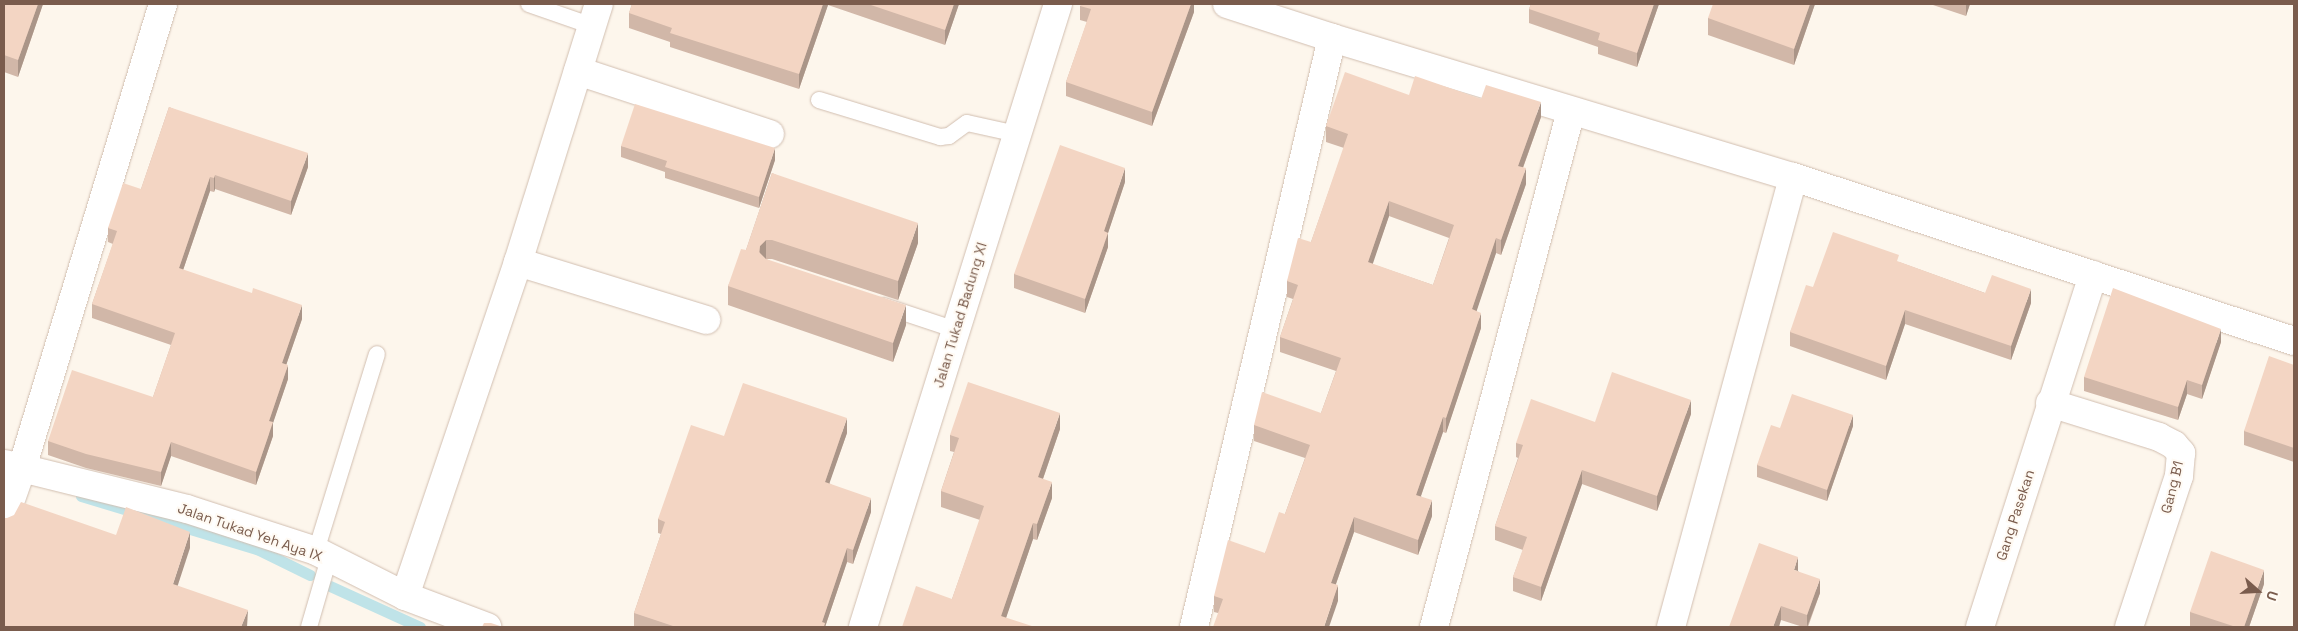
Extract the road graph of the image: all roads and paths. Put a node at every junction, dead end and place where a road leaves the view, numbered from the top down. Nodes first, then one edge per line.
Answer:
1 (163, 4) edge
2 (529, 4) edge
3 (1058, 4) edge
4 (1227, 4) edge
5 (596, 15) edge
6 (1332, 38) junction
7 (578, 71) junction
8 (819, 100) dead end
9 (1571, 111) junction
10 (770, 134) dead end
11 (1017, 134) junction
12 (1793, 177) junction
13 (518, 262) junction
14 (2093, 275) junction
15 (872, 302) edge
16 (706, 320) dead end
17 (956, 330) junction
18 (2294, 340) edge
19 (376, 354) dead end
20 (2050, 403) junction
21 (13, 466) edge
22 (4, 519) edge
23 (322, 554) junction
24 (404, 596) junction
25 (309, 627) edge
26 (487, 627) edge
27 (863, 627) edge
28 (1194, 627) edge
29 (1434, 627) edge
30 (1671, 627) edge
31 (1980, 627) edge
32 (2129, 627) edge

1 - 21 street
2 - 5 lane
3 - 11 street, Jalan Tukad Badung XI
4 - 6 street
5 - 7 street
6 - 9 street
6 - 28 street
7 - 10 street
7 - 13 street
8 - 11 lane
9 - 12 street
9 - 29 street
11 - 17 street, Jalan Tukad Badung XI
12 - 14 street
12 - 30 street
13 - 16 street
13 - 24 street
14 - 18 street
14 - 20 street, Gang Pasekan
15 - 17 lane
17 - 27 street, Jalan Tukad Badung XI
19 - 23 lane
20 - 31 street, Gang Pasekan
20 - 32 street, Gang B1
21 - 22 street
21 - 23 street, Jalan Tukad Yeh Aya IX
23 - 24 street, Jalan Tukad Yeh Aya IX
23 - 25 lane
24 - 26 street, Jalan Tukad Yeh Aya IX

